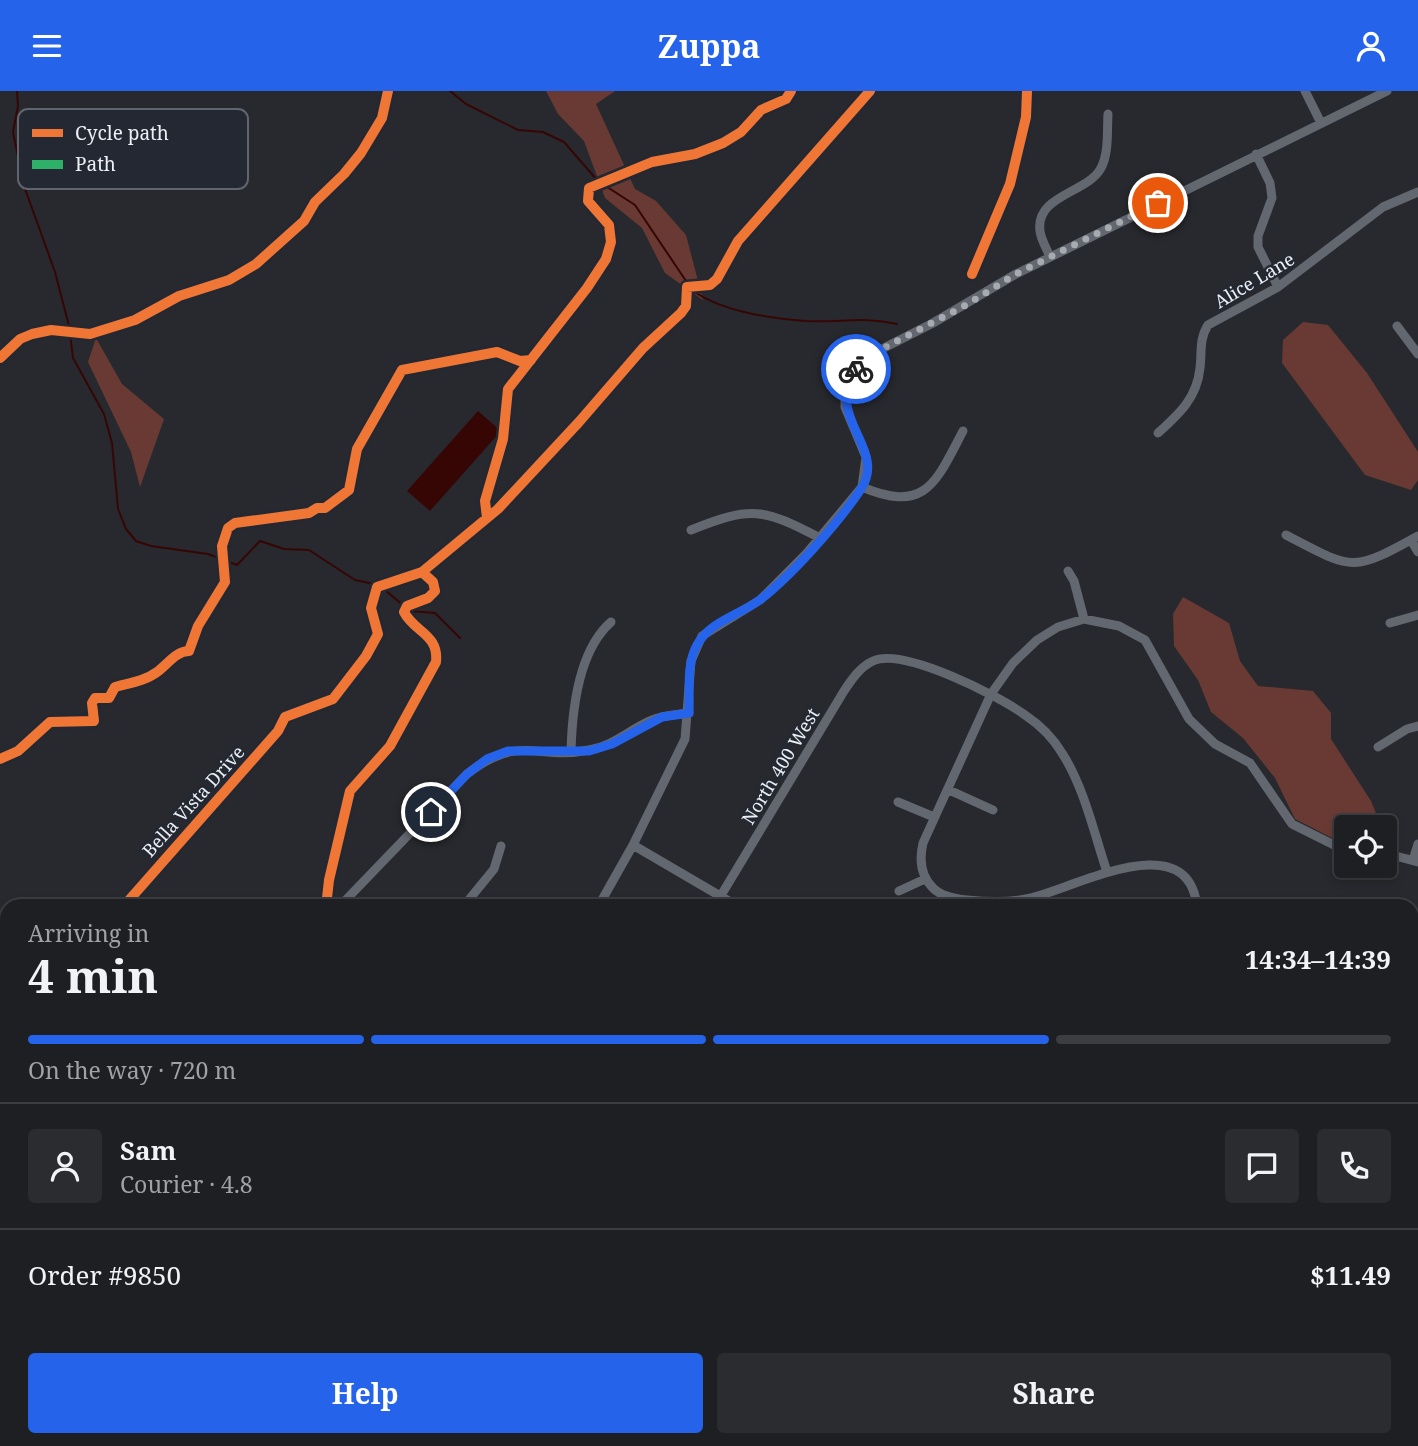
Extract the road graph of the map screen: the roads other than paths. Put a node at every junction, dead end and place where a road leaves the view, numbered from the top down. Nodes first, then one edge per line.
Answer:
1 (1304, 91) edge
2 (1387, 91) edge
3 (1108, 114) dead end
4 (1321, 123) junction
5 (1256, 155) junction
6 (1418, 192) edge
7 (1049, 257) junction
8 (1278, 287) junction
9 (1397, 326) dead end
10 (1418, 354) edge
11 (963, 431) dead end
12 (1158, 433) dead end
13 (862, 487) junction
14 (691, 530) dead end
15 (1286, 535) dead end
16 (820, 538) junction
17 (1415, 538) edge
18 (1418, 552) edge
19 (1068, 571) dead end
20 (1418, 615) edge
21 (1084, 619) junction
22 (611, 622) dead end
23 (1390, 623) dead end
24 (991, 694) junction
25 (689, 713) junction
26 (285, 717) dead end
27 (1418, 726) edge
28 (1378, 747) dead end
29 (571, 752) junction
30 (948, 790) junction
31 (898, 802) dead end
32 (993, 810) dead end
33 (934, 817) junction
34 (633, 845) junction
35 (1334, 845) edge
36 (1418, 845) edge
37 (501, 846) dead end
38 (1397, 856) edge
39 (1415, 861) edge
40 (1107, 872) junction
41 (925, 879) junction
42 (899, 891) dead end
43 (721, 896) junction
44 (130, 899) edge
45 (347, 899) edge
46 (470, 899) edge
47 (603, 899) edge
48 (719, 899) edge
49 (726, 899) edge
50 (972, 899) edge
51 (1028, 899) edge
52 (1196, 899) edge

1 - 4 street
2 - 4 street
3 - 7 street
4 - 5 street
5 - 7 street
5 - 8 street
6 - 8 street, Alice Lane
7 - 13 street
8 - 12 street, Alice Lane
9 - 10 street
11 - 13 street
13 - 16 street
14 - 16 street
15 - 17 street
16 - 25 street
17 - 18 street
19 - 21 street
20 - 23 street
21 - 24 street
21 - 35 street
22 - 29 street
24 - 30 street
24 - 40 street
24 - 43 street, North 400 West
25 - 29 street
25 - 34 street
26 - 44 street, Bella Vista Drive
27 - 28 street
29 - 45 street
30 - 32 street
30 - 33 street
31 - 33 street
33 - 41 street
34 - 43 street
34 - 47 street
36 - 39 street
37 - 46 street
38 - 39 street
40 - 51 street
40 - 52 street
41 - 42 street
41 - 50 street
43 - 48 street, North 400 West
43 - 49 street

